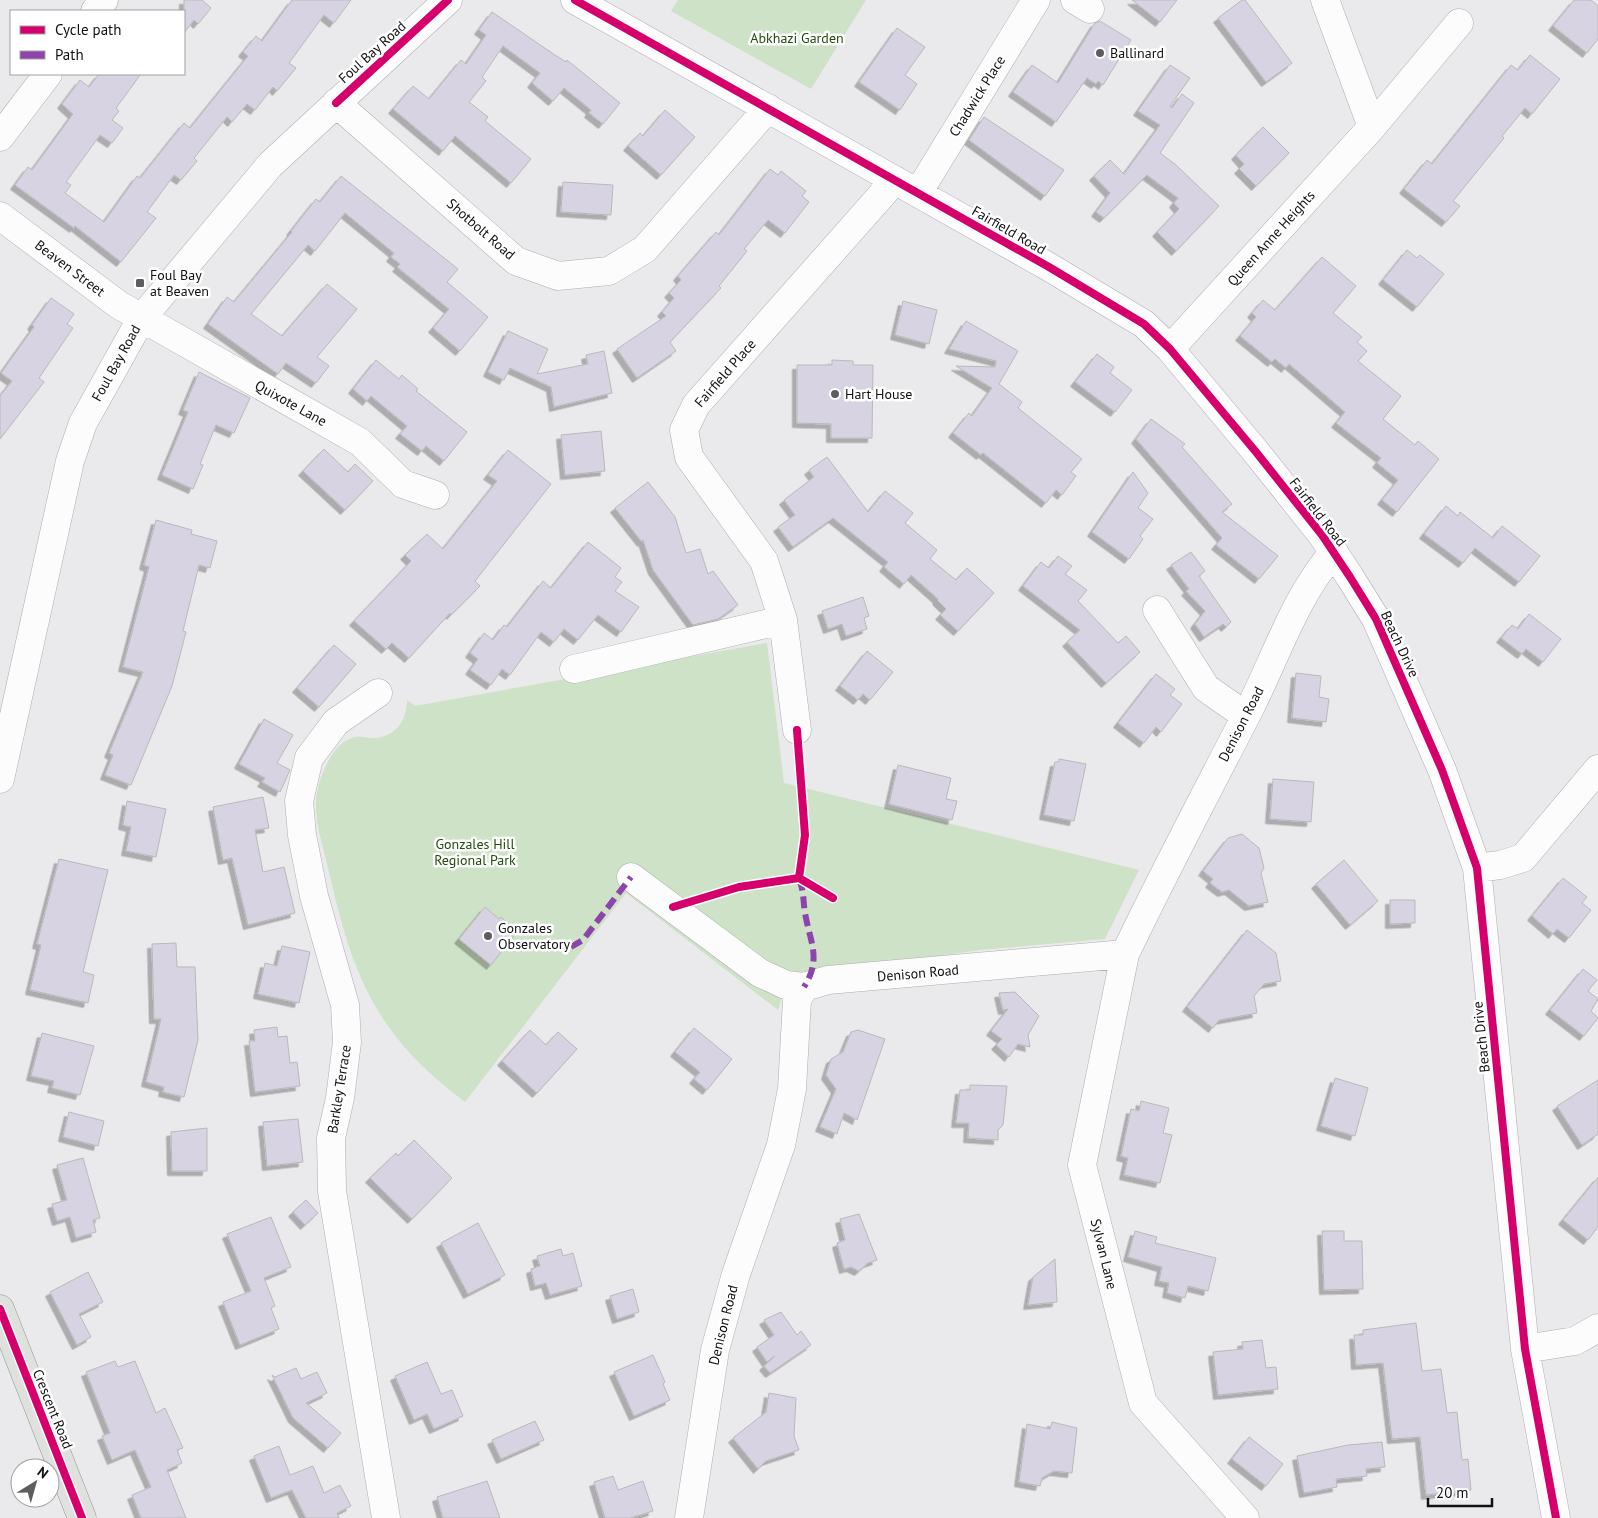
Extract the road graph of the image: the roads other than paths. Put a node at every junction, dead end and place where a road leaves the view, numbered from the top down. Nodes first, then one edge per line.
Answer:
1 (104, 0) edge
2 (448, 0) edge
3 (575, 0) edge
4 (1036, 0) edge
5 (1325, 0) edge
6 (96, 10) edge
7 (1460, 23) dead end
8 (47, 75) edge
9 (336, 103) junction
10 (768, 108) junction
11 (1372, 127) junction
12 (0, 136) edge
13 (906, 186) junction
14 (0, 216) edge
15 (141, 319) junction
16 (1170, 349) junction
17 (435, 494) dead end
18 (1334, 552) junction
19 (1350, 577) joint
20 (1158, 610) dead end
21 (783, 620) junction
22 (574, 669) dead end
23 (378, 693) dead end
24 (1246, 716) junction
25 (797, 730) dead end
26 (1598, 769) edge
27 (0, 779) edge
28 (1476, 868) junction
29 (631, 877) dead end
30 (1125, 954) junction
31 (804, 987) junction
32 (0, 1309) edge
33 (1598, 1328) edge
34 (1525, 1349) junction
35 (82, 1518) edge
36 (386, 1518) edge
37 (689, 1518) edge
38 (1245, 1518) edge
39 (1556, 1518) edge

1 - 6 street
2 - 9 street, Foul Bay Road
3 - 10 street, Fairfield Road
4 - 13 street, Chadwick Place
5 - 11 street
7 - 11 street, Queen Anne Heights
8 - 12 street
9 - 10 street, Shotbolt Road
9 - 15 street, Foul Bay Road
10 - 13 street, Fairfield Road
11 - 16 street, Queen Anne Heights
13 - 16 street, Fairfield Road
13 - 21 street, Fairfield Place
14 - 15 street, Beaven Street
15 - 17 street, Quixote Lane
15 - 27 street, Foul Bay Road
16 - 18 street, Fairfield Road
18 - 19 street, Fairfield Road
18 - 24 street, Denison Road
19 - 28 street, Beach Drive
20 - 24 street
21 - 22 street
21 - 25 street, Fairfield Place
23 - 36 street, Barkley Terrace
24 - 30 street, Denison Road
26 - 28 street
28 - 34 street, Beach Drive
29 - 31 street
30 - 31 street, Denison Road
30 - 38 street, Sylvan Lane
31 - 37 street, Denison Road
32 - 35 main road, Crescent Road
33 - 34 street
34 - 39 street, Beach Drive

